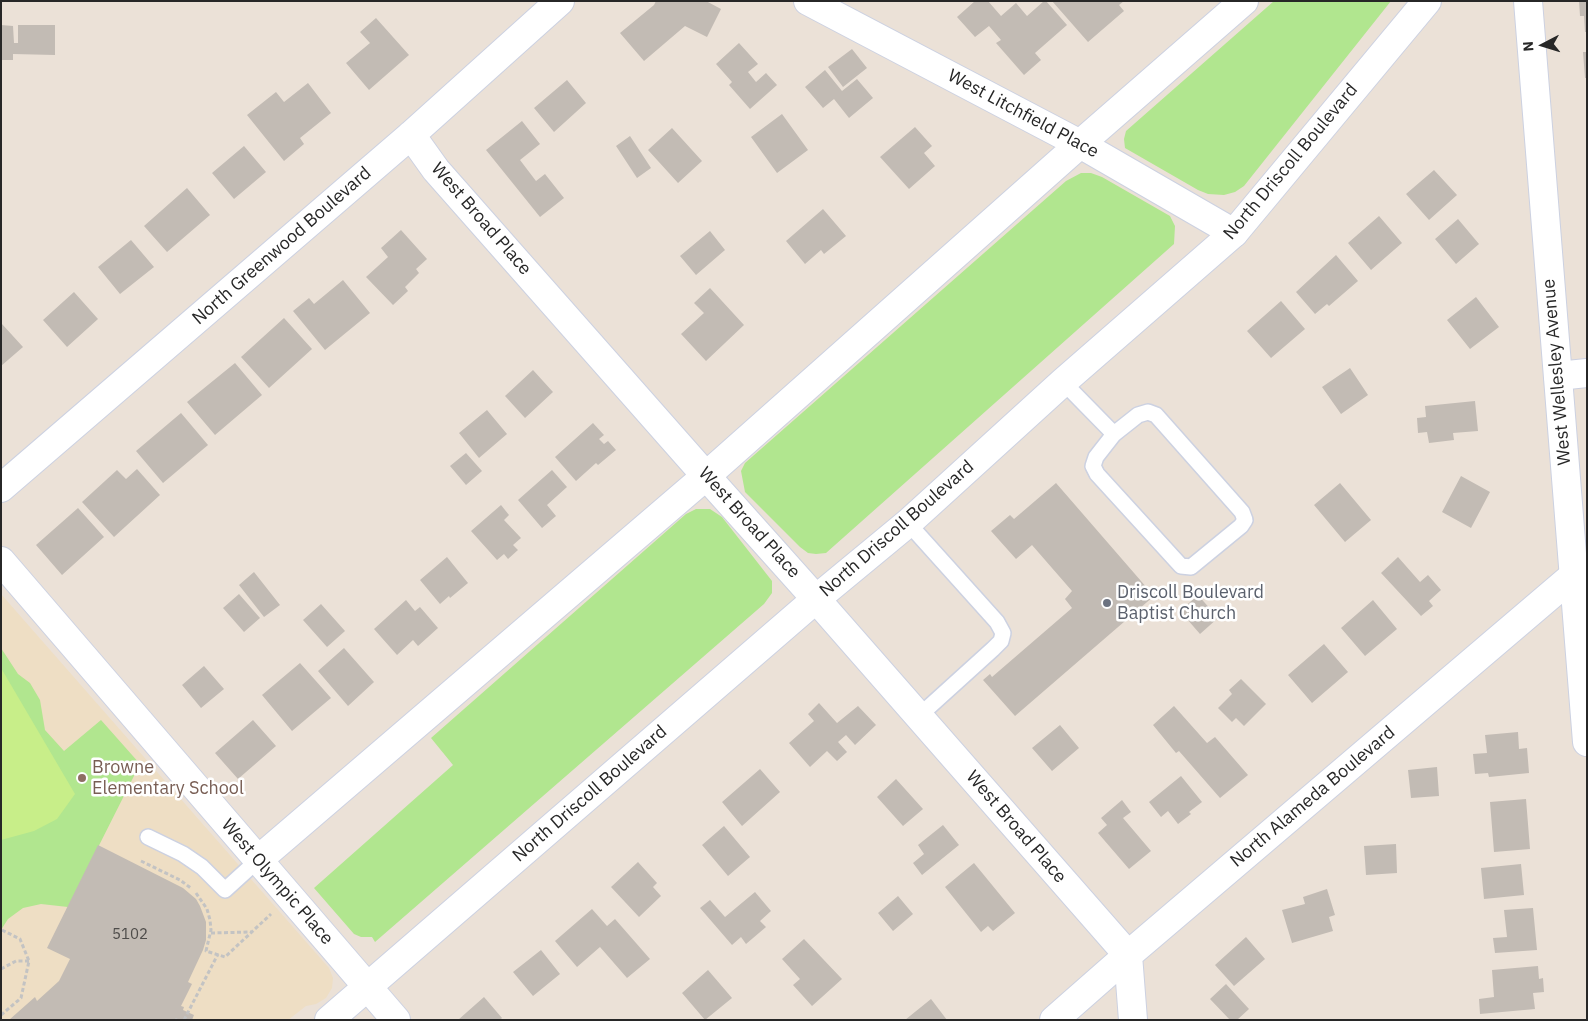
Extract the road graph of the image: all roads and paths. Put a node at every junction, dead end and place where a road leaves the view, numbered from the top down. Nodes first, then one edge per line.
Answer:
1 (560, 1) edge
2 (808, 1) edge
3 (1244, 1) edge
4 (1427, 1) edge
5 (1528, 1) edge
6 (411, 135) junction
7 (1080, 144) junction
8 (1234, 233) junction
9 (1587, 374) edge
10 (1558, 376) junction
11 (1063, 382) junction
12 (1114, 434) junction
13 (706, 476) junction
14 (1, 488) edge
15 (908, 522) junction
16 (1, 561) edge
17 (1573, 576) junction
18 (816, 598) junction
19 (919, 716) junction
20 (1587, 742) edge
21 (148, 837) dead end
22 (258, 860) junction
23 (141, 861) dead end
24 (274, 912) dead end
25 (2, 930) edge
26 (251, 932) junction
27 (210, 933) junction
28 (218, 954) junction
29 (1128, 955) junction
30 (29, 961) junction
31 (1, 969) edge
32 (367, 986) junction
33 (1, 1015) edge
34 (184, 1020) edge
35 (329, 1020) edge
36 (396, 1020) edge
37 (1054, 1020) edge
38 (1133, 1020) edge

1 - 6 street, North Greenwood Boulevard
2 - 7 street, West Litchfield Place
3 - 7 street
4 - 8 street, North Driscoll Boulevard
5 - 10 street, West Wellesley Avenue
6 - 13 street, West Broad Place
6 - 14 street, North Greenwood Boulevard
7 - 8 street, West Litchfield Place
7 - 13 street
8 - 11 street, North Driscoll Boulevard
9 - 10 street
10 - 17 street, West Wellesley Avenue
11 - 12 lane
11 - 15 street, North Driscoll Boulevard
12 - 12 lane
13 - 18 street, West Broad Place
13 - 22 street
15 - 18 street, North Driscoll Boulevard
15 - 19 lane
16 - 22 street, West Olympic Place
17 - 20 street, West Wellesley Avenue
17 - 29 street, North Alameda Boulevard
18 - 19 street, West Broad Place
18 - 32 street, North Driscoll Boulevard
19 - 29 street, West Broad Place
21 - 22 lane
22 - 32 street, West Olympic Place
23 - 27 path
24 - 26 path
25 - 30 path
26 - 27 path
26 - 28 path
27 - 28 path
28 - 34 path
29 - 37 street, North Alameda Boulevard
29 - 38 street
30 - 31 path
30 - 33 path
32 - 35 street, North Driscoll Boulevard
32 - 36 street, West Olympic Place

